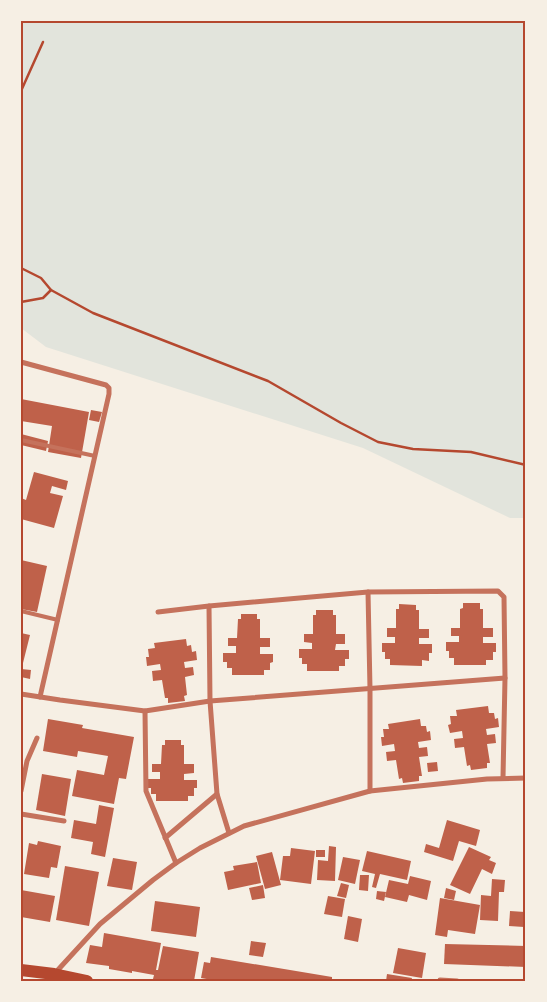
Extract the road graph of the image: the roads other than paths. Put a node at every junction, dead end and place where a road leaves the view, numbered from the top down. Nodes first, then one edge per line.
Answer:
1 (21, 362) edge
2 (21, 440) edge
3 (95, 456) junction
4 (368, 592) junction
5 (209, 606) junction
6 (21, 611) edge
7 (158, 612) dead end
8 (58, 620) junction
9 (505, 678) junction
10 (370, 689) junction
11 (21, 694) edge
12 (40, 697) junction
13 (210, 701) junction
14 (145, 711) junction
15 (38, 738) dead end
16 (503, 778) junction
17 (526, 778) edge
18 (21, 791) edge
19 (370, 791) junction
20 (217, 794) junction
21 (21, 814) edge
22 (64, 821) dead end
23 (229, 833) junction
24 (165, 838) junction
25 (176, 863) junction
26 (21, 970) edge
27 (54, 974) junction
28 (82, 980) edge
29 (440, 980) edge
30 (457, 981) edge

1 - 3 street
2 - 3 lane
3 - 8 street
4 - 5 street
4 - 9 street
4 - 10 street
5 - 7 street
5 - 13 street
6 - 8 lane
8 - 12 street
9 - 10 street
9 - 16 street
10 - 13 street
10 - 19 street
11 - 12 street
12 - 14 street
13 - 14 street
13 - 20 street
14 - 24 street
15 - 18 street
16 - 17 street
16 - 19 street
19 - 23 street
20 - 23 street
20 - 24 street
21 - 22 street
23 - 25 street
24 - 25 street
25 - 27 street
26 - 27 main road
27 - 28 main road
29 - 30 street

